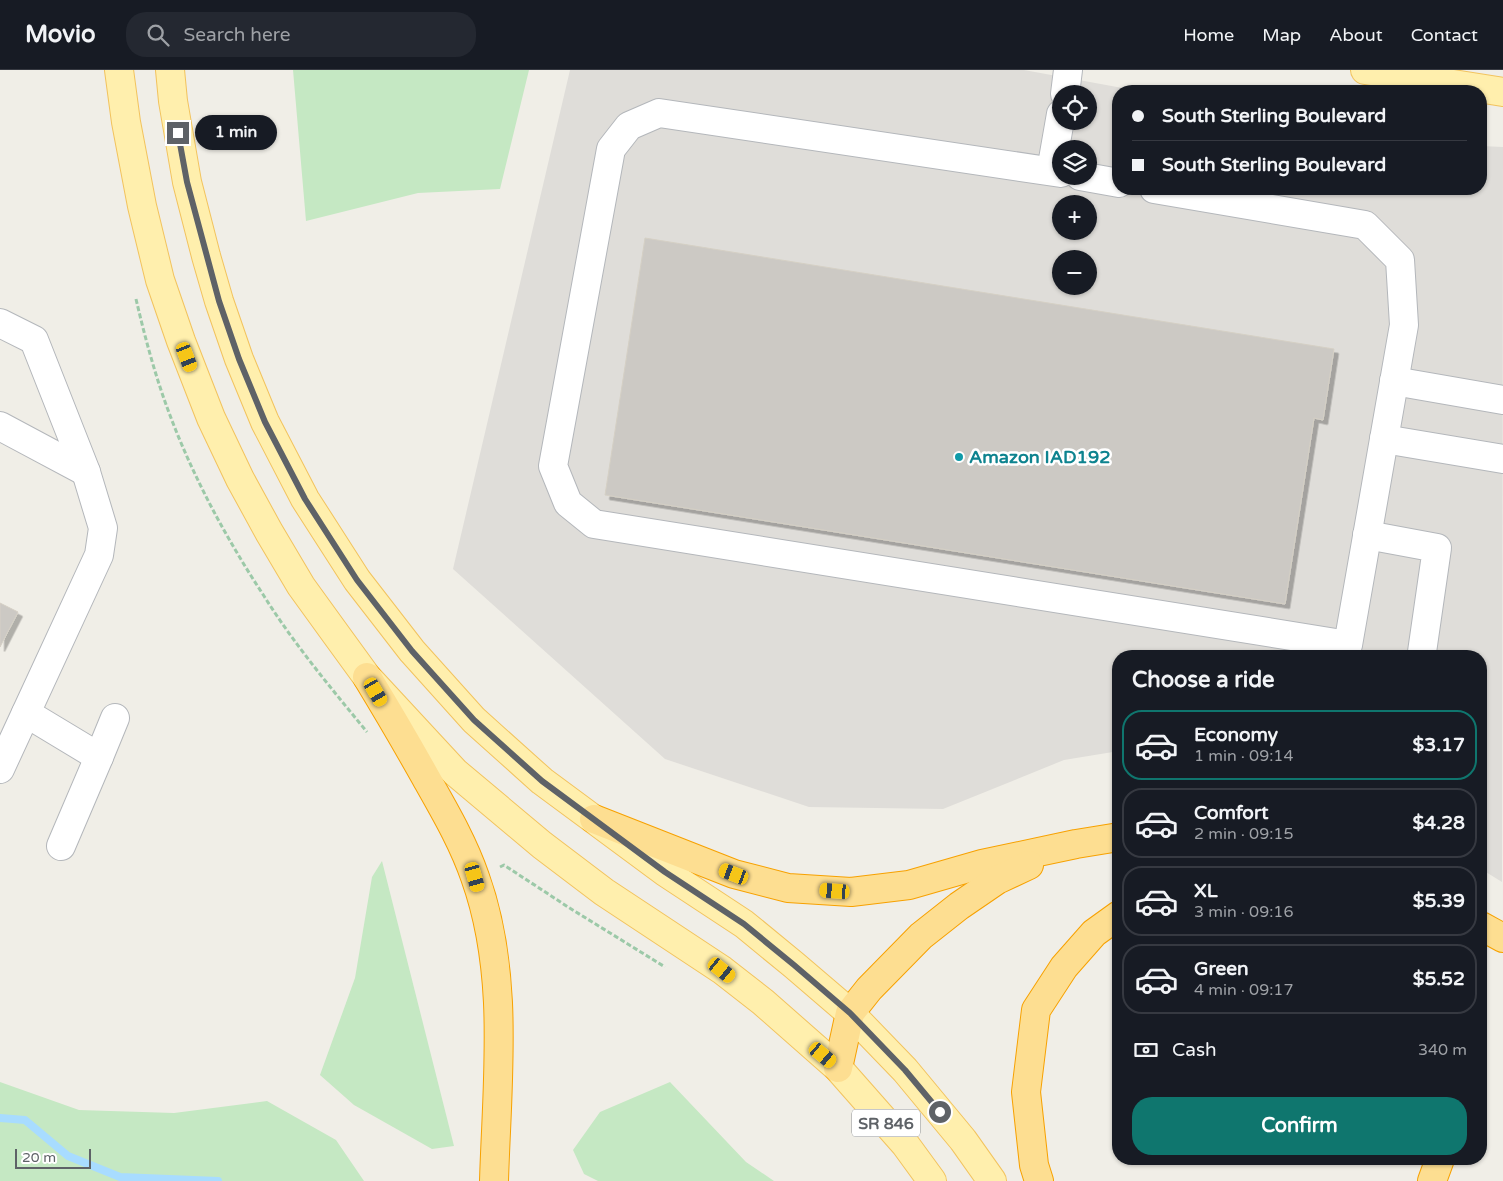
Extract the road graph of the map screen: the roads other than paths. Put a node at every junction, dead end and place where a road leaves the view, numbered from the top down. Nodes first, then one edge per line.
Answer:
1 (119, 70) edge
2 (170, 70) edge
3 (1068, 70) edge
4 (1365, 70) edge
5 (1066, 85) edge
6 (1459, 85) edge
7 (1487, 89) edge
8 (1503, 92) edge
9 (1052, 171) edge
10 (1097, 179) edge
11 (1112, 182) edge
12 (1189, 195) edge
13 (0, 323) edge
14 (1394, 381) junction
15 (1503, 400) edge
16 (0, 426) edge
17 (1384, 439) junction
18 (1503, 458) edge
19 (86, 472) junction
20 (1367, 535) junction
21 (1422, 650) edge
22 (368, 676) junction
23 (26, 713) junction
24 (115, 718) dead end
25 (99, 757) junction
26 (0, 769) edge
27 (594, 819) junction
28 (1112, 838) edge
29 (1076, 844) junction
30 (61, 846) dead end
31 (1112, 920) edge
32 (1487, 929) edge
33 (1503, 938) edge
34 (850, 1013) junction
35 (838, 1068) junction
36 (1438, 1165) edge
37 (494, 1181) edge
38 (932, 1181) edge
39 (992, 1181) edge
40 (1039, 1181) edge
41 (1432, 1181) edge

1 - 22 main road, SR 846
2 - 27 main road, SR 846
3 - 5 lane
4 - 6 main road
7 - 8 main road
9 - 20 lane
10 - 11 lane
12 - 14 lane
13 - 19 lane
14 - 15 lane
14 - 17 lane
16 - 19 lane
17 - 18 lane
17 - 20 lane
19 - 23 lane
20 - 21 lane
22 - 35 main road, SR 846
22 - 37 highway
23 - 25 lane
23 - 26 lane
24 - 25 lane
25 - 30 lane
27 - 29 highway
27 - 34 main road, SR 846
28 - 29 highway
29 - 34 highway
31 - 40 highway
32 - 33 highway
34 - 35 highway
34 - 39 main road, SR 846
35 - 38 main road, SR 846
36 - 41 highway

